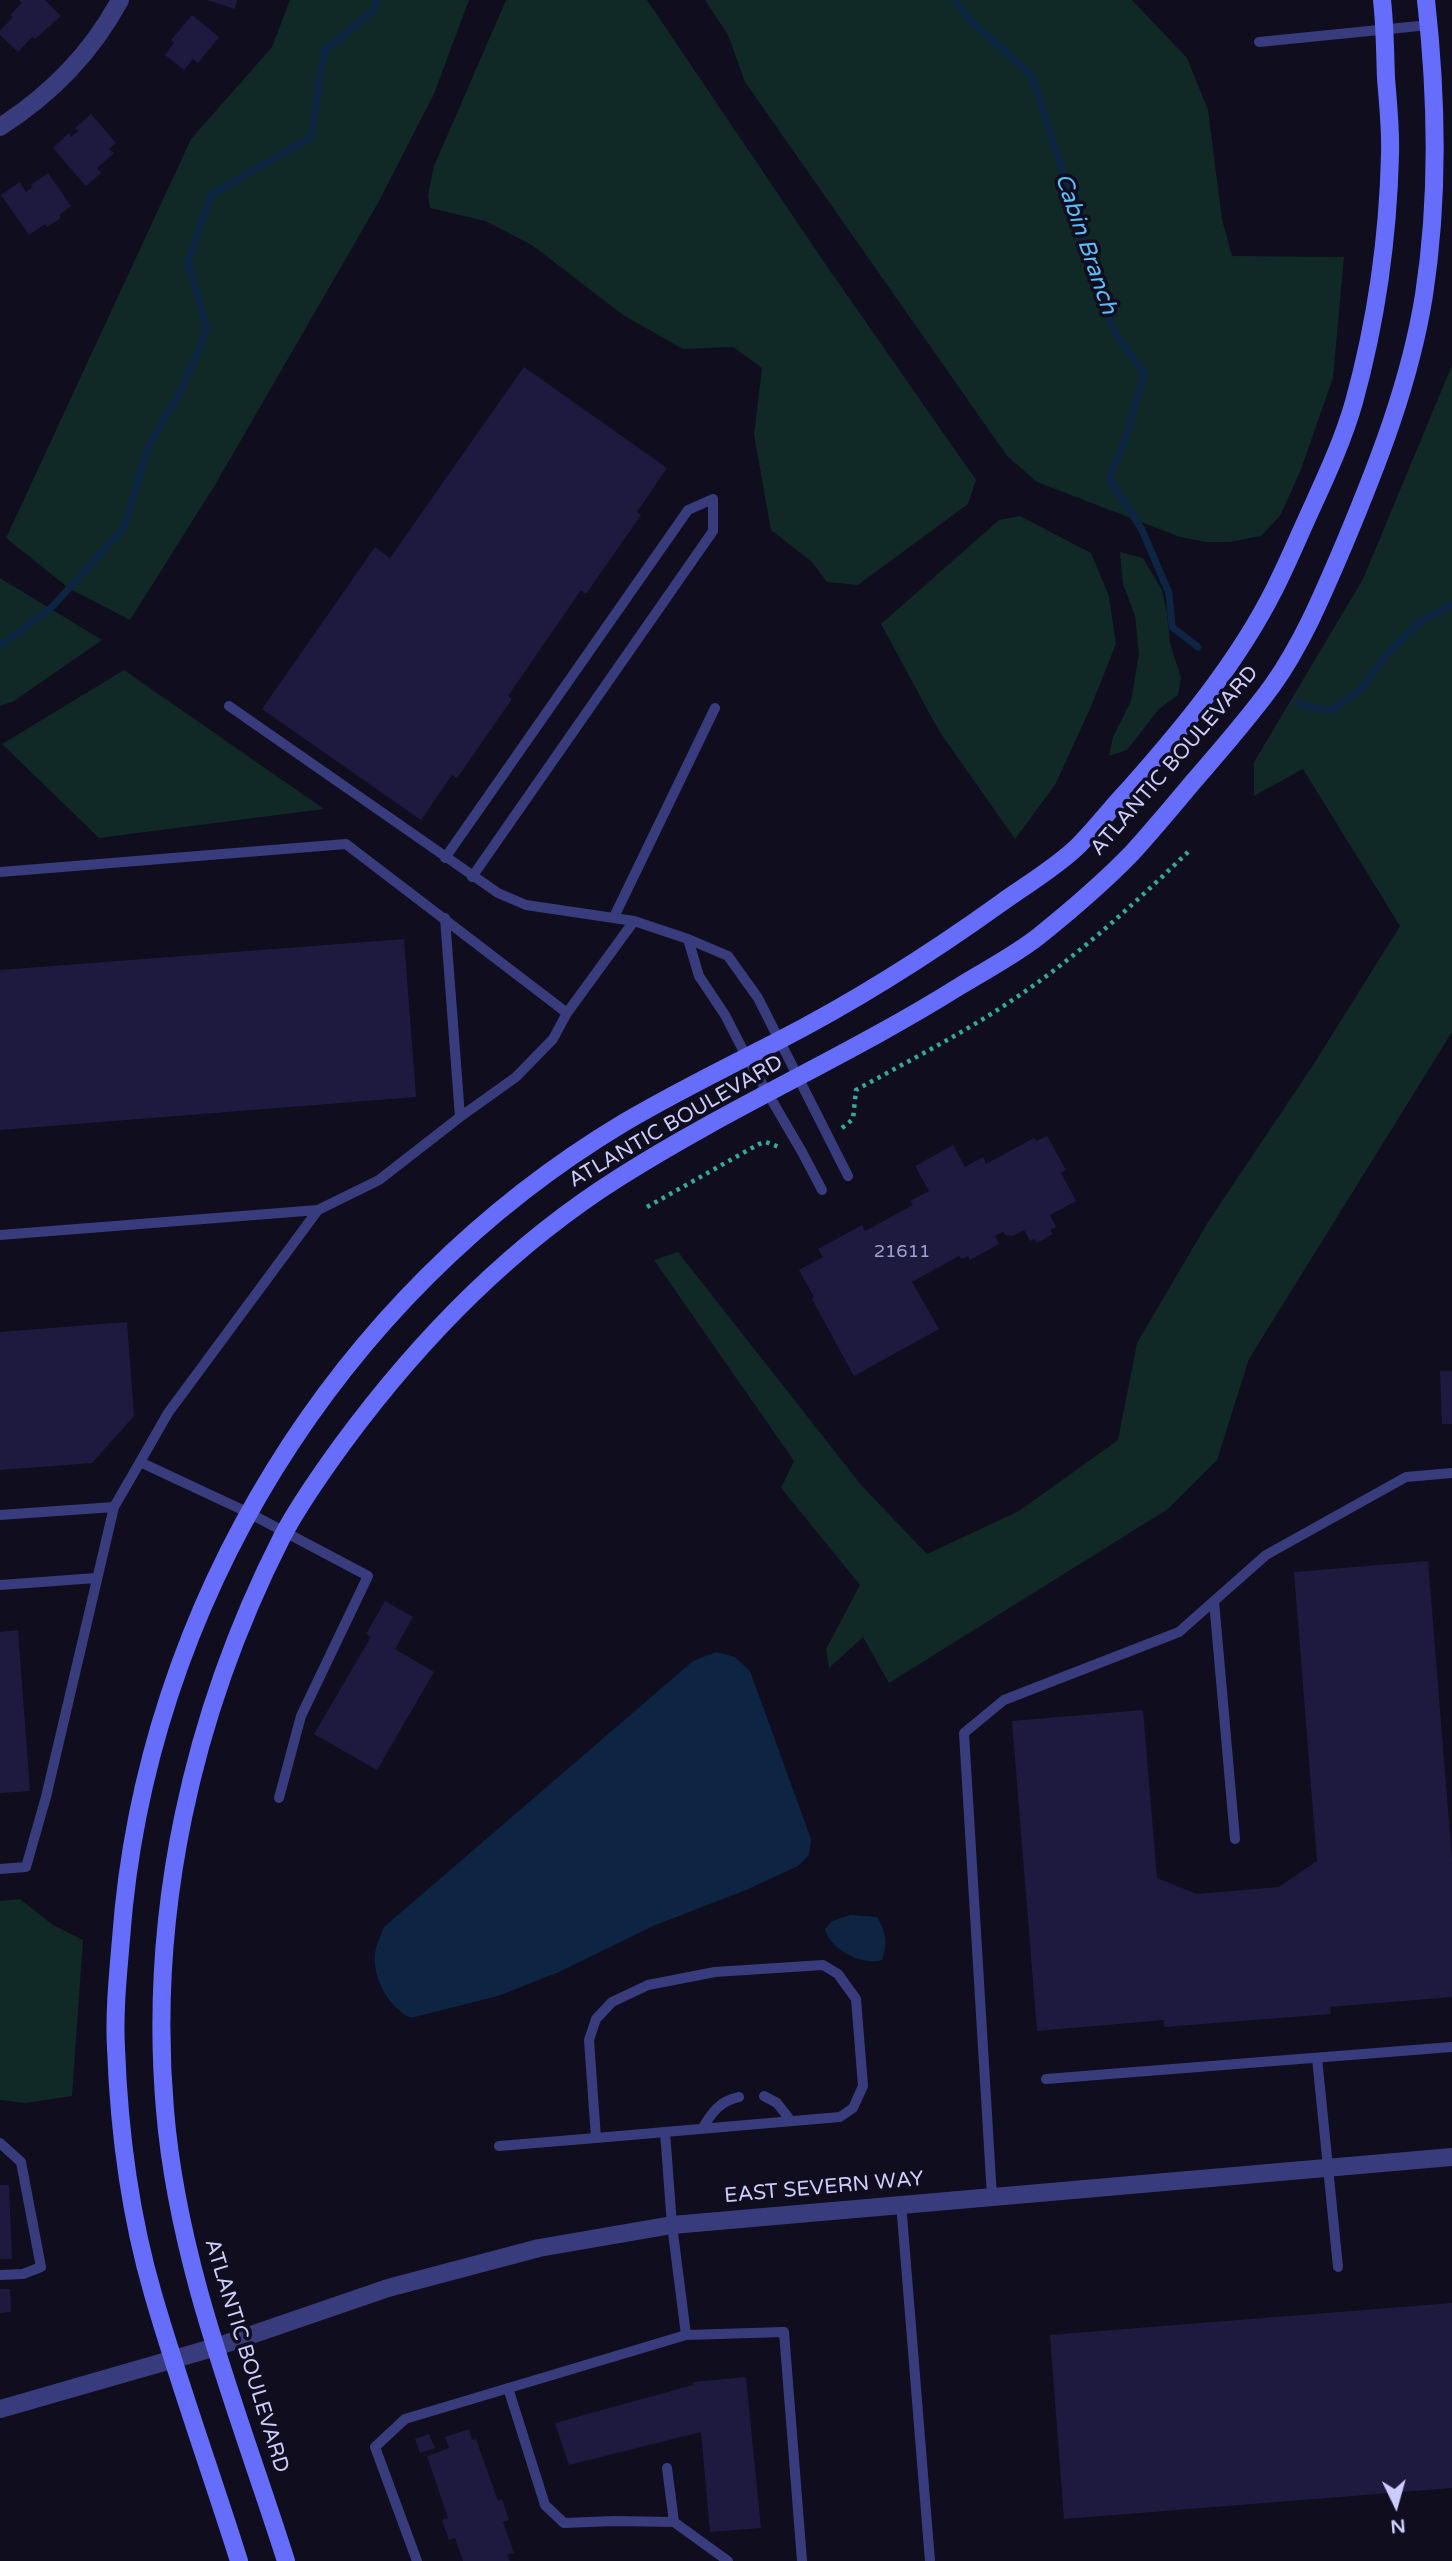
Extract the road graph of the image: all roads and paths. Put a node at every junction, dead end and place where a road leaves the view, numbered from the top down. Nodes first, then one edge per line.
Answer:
1 (120, 0) edge
2 (1382, 0) edge
3 (1426, 0) edge
4 (1429, 25) junction
5 (1385, 28) junction
6 (1259, 42) dead end
7 (0, 127) edge
8 (229, 706) dead end
9 (715, 708) dead end
10 (1188, 852) dead end
11 (444, 858) junction
12 (0, 872) edge
13 (472, 877) junction
14 (614, 917) junction
15 (445, 918) junction
16 (634, 921) junction
17 (688, 939) junction
18 (567, 1013) junction
19 (779, 1041) junction
20 (746, 1056) junction
21 (799, 1077) junction
22 (768, 1094) junction
23 (460, 1117) junction
24 (847, 1125) dead end
25 (783, 1152) dead end
26 (849, 1176) dead end
27 (822, 1190) dead end
28 (647, 1208) dead end
29 (318, 1210) junction
30 (0, 1235) edge
31 (140, 1462) junction
32 (1452, 1473) edge
33 (114, 1507) junction
34 (247, 1512) junction
35 (0, 1515) edge
36 (284, 1533) junction
37 (96, 1578) junction
38 (0, 1585) edge
39 (1214, 1601) junction
40 (279, 1798) dead end
41 (1236, 1839) dead end
42 (0, 1869) edge
43 (1452, 2047) edge
44 (1317, 2058) junction
45 (1046, 2079) dead end
46 (764, 2096) dead end
47 (739, 2097) dead end
48 (791, 2121) junction
49 (702, 2129) junction
50 (665, 2132) junction
51 (596, 2138) junction
52 (0, 2143) edge
53 (499, 2146) dead end
54 (1452, 2157) edge
55 (1328, 2169) junction
56 (992, 2197) junction
57 (901, 2203) junction
58 (672, 2225) junction
59 (1338, 2267) dead end
60 (0, 2275) edge
61 (686, 2335) junction
62 (216, 2347) junction
63 (174, 2359) junction
64 (508, 2388) junction
65 (0, 2409) edge
66 (667, 2468) dead end
67 (674, 2522) junction
68 (239, 2561) edge
69 (286, 2561) edge
70 (417, 2561) edge
71 (728, 2561) edge
72 (802, 2561) edge
73 (930, 2561) edge

1 - 7 street
2 - 5 main road, ATLANTIC BOULEVARD
3 - 4 main road, ATLANTIC BOULEVARD
4 - 5 lane
4 - 21 main road, ATLANTIC BOULEVARD
5 - 6 lane
5 - 19 main road, ATLANTIC BOULEVARD
8 - 11 lane
9 - 14 lane
10 - 24 path
11 - 13 lane
11 - 13 lane
12 - 15 lane
13 - 14 lane
14 - 16 lane
15 - 18 lane
15 - 23 lane
16 - 17 lane
16 - 18 lane
17 - 19 lane
17 - 20 lane
18 - 23 lane
19 - 20 main road, ATLANTIC BOULEVARD
19 - 21 lane
20 - 22 lane
20 - 34 main road, ATLANTIC BOULEVARD
21 - 22 main road, ATLANTIC BOULEVARD
21 - 26 lane
22 - 27 lane
22 - 36 main road, ATLANTIC BOULEVARD
23 - 29 lane
25 - 28 path
29 - 30 lane
29 - 31 lane
31 - 33 lane
31 - 34 lane
32 - 39 lane
33 - 35 lane
33 - 37 lane
34 - 36 lane
34 - 63 main road, ATLANTIC BOULEVARD
36 - 40 lane
36 - 62 main road, ATLANTIC BOULEVARD
37 - 38 lane
37 - 42 lane
39 - 41 lane
39 - 56 lane
43 - 44 lane
44 - 45 lane
44 - 55 lane
46 - 48 lane
47 - 49 lane
48 - 49 lane
48 - 51 lane
49 - 50 lane
50 - 51 lane
50 - 58 lane
51 - 53 lane
52 - 60 lane
54 - 55 street, EAST SEVERN WAY
55 - 56 street, EAST SEVERN WAY
55 - 59 lane
56 - 57 street, EAST SEVERN WAY
57 - 58 street, EAST SEVERN WAY
57 - 73 lane
58 - 61 lane
58 - 62 street, EAST SEVERN WAY
61 - 64 lane
61 - 72 lane
62 - 63 street, EAST SEVERN WAY
62 - 69 main road, ATLANTIC BOULEVARD
63 - 65 street, EAST SEVERN WAY
63 - 68 main road, ATLANTIC BOULEVARD
64 - 67 lane
64 - 70 lane
66 - 67 lane
67 - 71 lane

